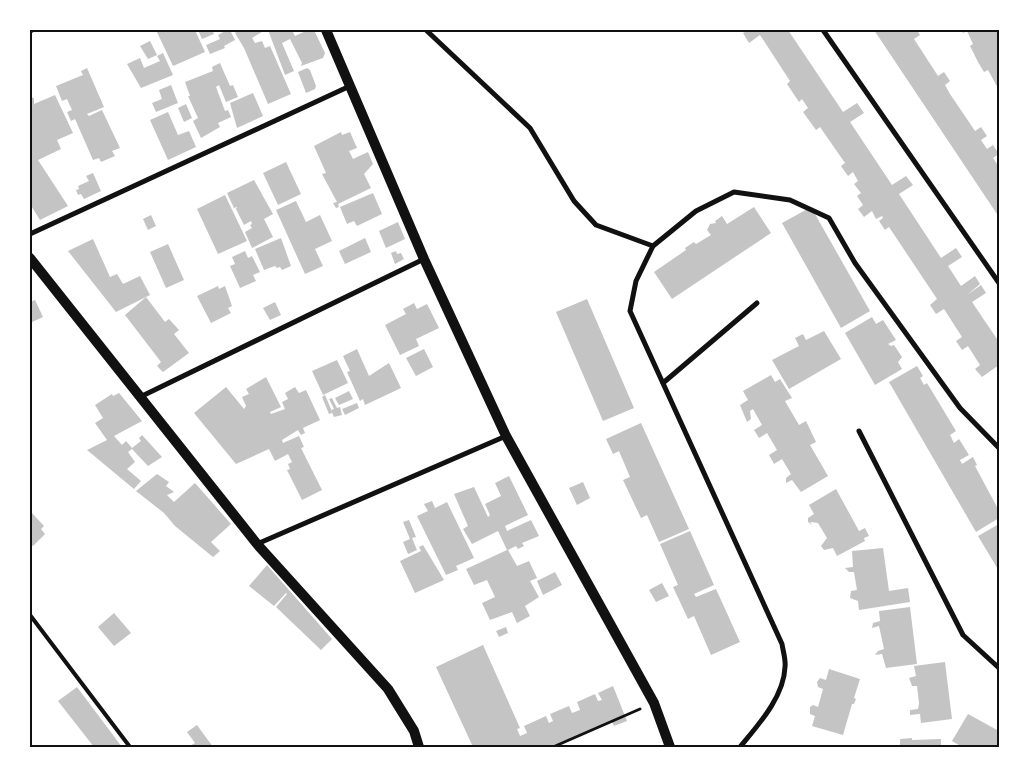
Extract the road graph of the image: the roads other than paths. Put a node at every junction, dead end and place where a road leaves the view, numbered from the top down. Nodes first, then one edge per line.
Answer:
1 (326, 30) edge
2 (426, 30) edge
3 (823, 30) edge
4 (350, 86) junction
5 (30, 234) edge
6 (653, 246) junction
7 (30, 258) edge
8 (424, 259) junction
9 (999, 283) edge
10 (757, 303) dead end
11 (663, 383) junction
12 (139, 397) junction
13 (859, 431) dead end
14 (506, 436) junction
15 (999, 448) edge
16 (257, 544) junction
17 (30, 615) edge
18 (999, 668) edge
19 (130, 747) edge
20 (419, 747) edge
21 (670, 747) edge
22 (740, 747) edge

1 - 4 main road
2 - 6 street
3 - 9 street
4 - 5 street
4 - 8 main road
6 - 11 street
6 - 15 street
7 - 12 main road
8 - 12 street
8 - 14 main road
10 - 11 street
11 - 22 street
12 - 16 main road
13 - 18 street
14 - 16 street
14 - 21 main road
16 - 20 main road
17 - 19 lane

